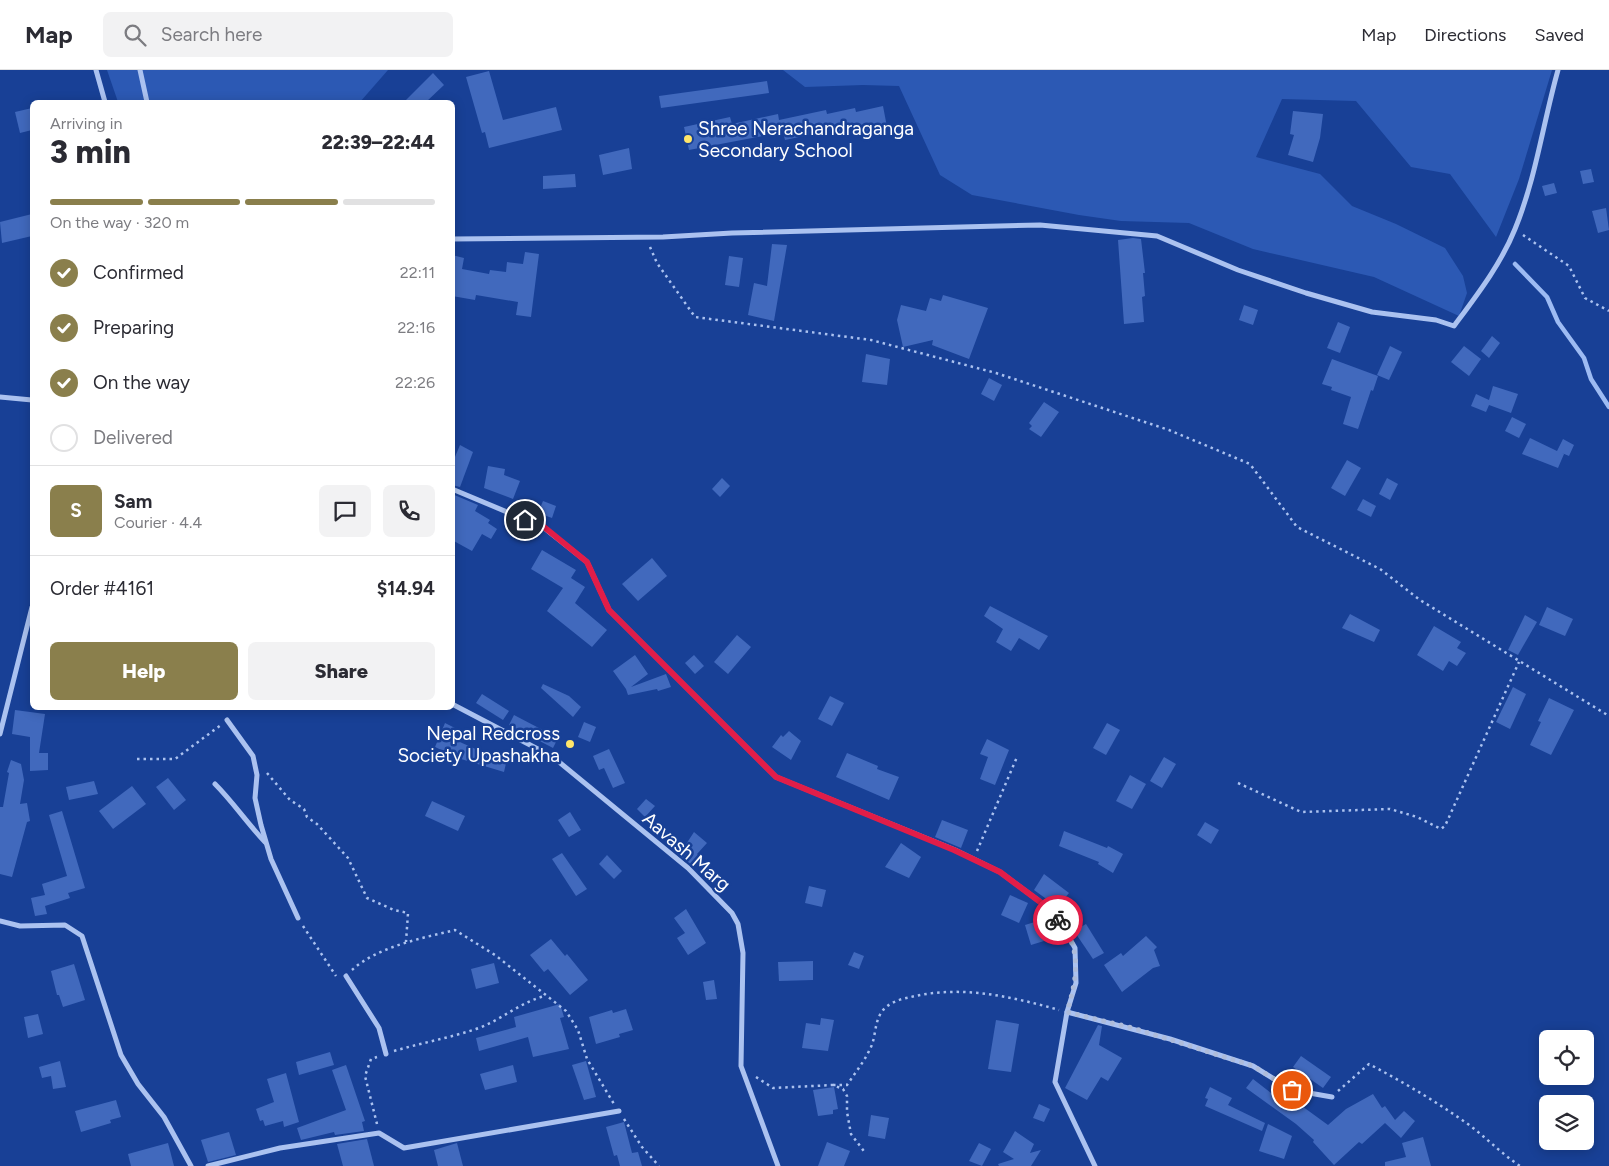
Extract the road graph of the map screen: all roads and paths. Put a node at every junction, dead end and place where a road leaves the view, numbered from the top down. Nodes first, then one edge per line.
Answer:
1 (96, 70) edge
2 (140, 70) edge
3 (1558, 70) edge
4 (104, 100) edge
5 (147, 100) edge
6 (1515, 230) junction
7 (646, 236) junction
8 (455, 239) edge
9 (1609, 311) edge
10 (0, 397) edge
11 (30, 400) edge
12 (455, 491) edge
13 (30, 615) edge
14 (1519, 662) junction
15 (455, 706) edge
16 (1609, 716) edge
17 (227, 720) joint
18 (0, 734) edge
19 (253, 756) junction
20 (1017, 757) dead end
21 (137, 759) dead end
22 (1238, 782) dead end
23 (215, 784) dead end
24 (266, 843) junction
25 (974, 859) junction
26 (298, 918) joint
27 (0, 921) edge
28 (406, 943) junction
29 (346, 976) junction
30 (546, 996) junction
31 (1067, 1012) junction
32 (386, 1054) junction
33 (741, 1066) junction
34 (833, 1085) junction
35 (1332, 1097) joint
36 (619, 1111) junction
37 (379, 1133) junction
38 (866, 1154) dead end
39 (191, 1166) edge
40 (208, 1166) edge
41 (658, 1166) edge
42 (778, 1166) edge
43 (1095, 1166) edge
44 (1520, 1166) edge

1 - 4 street
2 - 5 street
3 - 6 street
6 - 7 street
6 - 9 path
7 - 8 street
7 - 14 path
10 - 11 street
12 - 25 street
13 - 18 street
14 - 16 path
14 - 22 path
15 - 33 street, Aavash Marg
17 - 19 street
17 - 21 path
19 - 24 street
19 - 28 path
20 - 25 path
23 - 24 street
24 - 26 street
25 - 31 street
26 - 29 path
27 - 39 street
28 - 29 path
28 - 30 path
29 - 32 street
30 - 32 path
30 - 36 path
31 - 34 path
31 - 35 street
31 - 43 street
32 - 37 path
33 - 34 path
33 - 42 street, Aavash Marg
34 - 38 path
35 - 44 path
36 - 37 street
36 - 41 path
37 - 40 street

